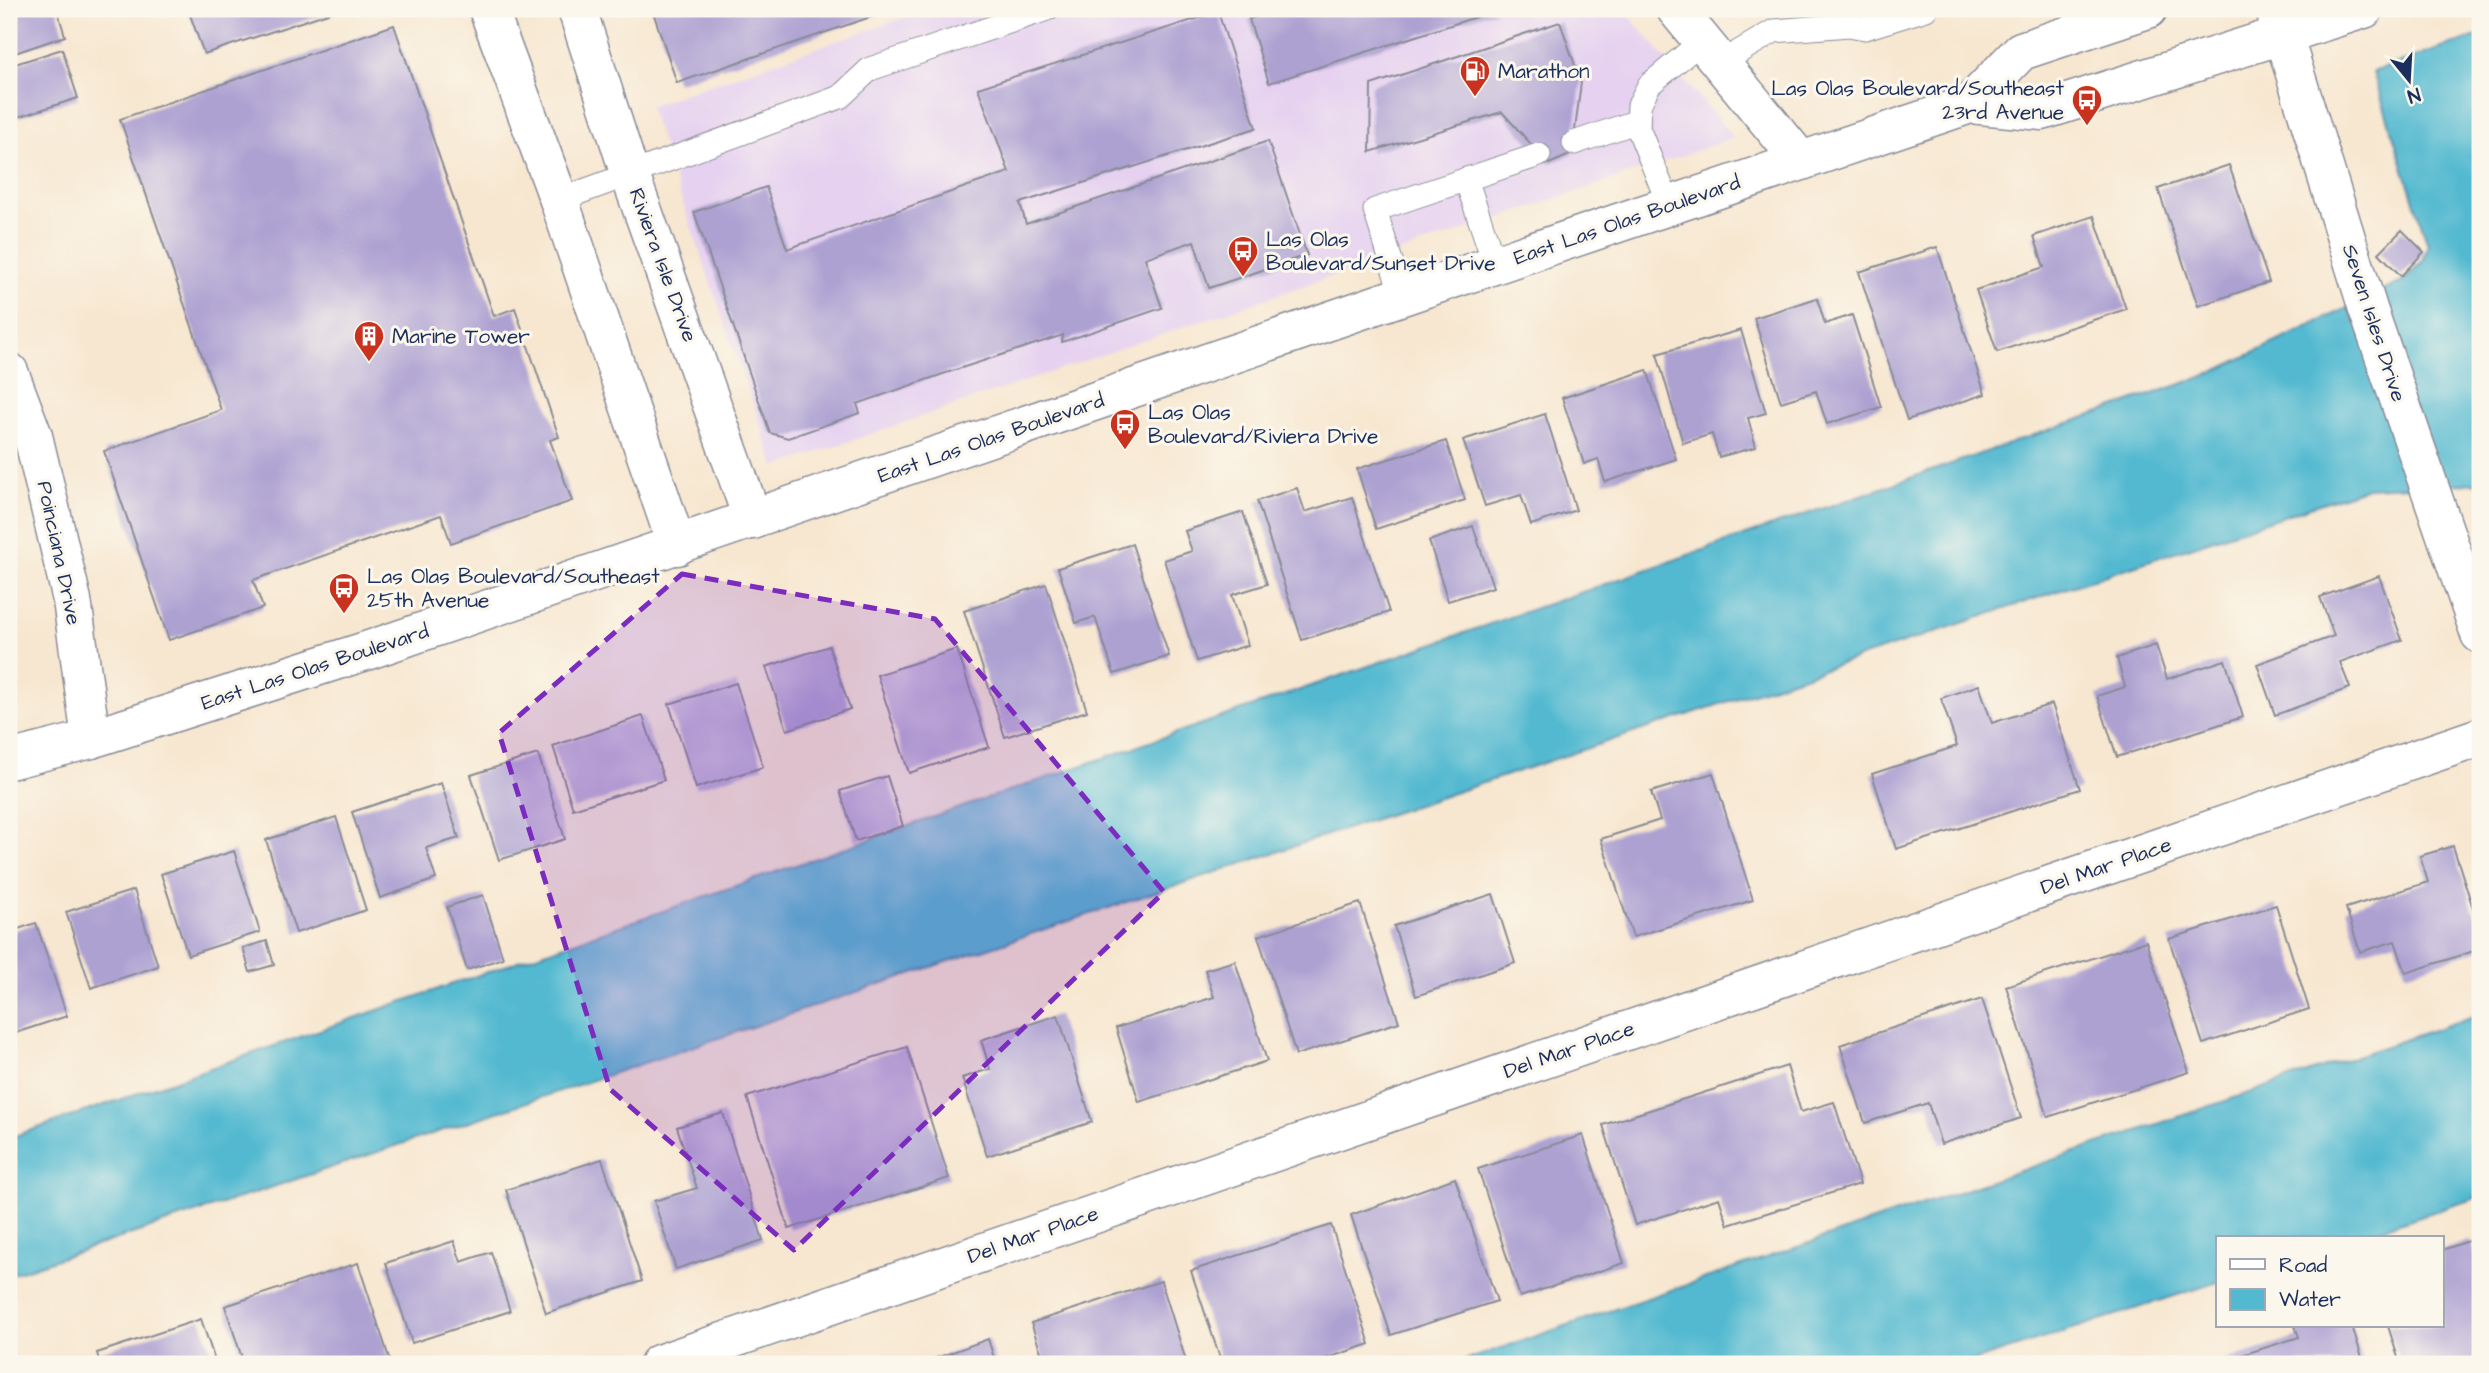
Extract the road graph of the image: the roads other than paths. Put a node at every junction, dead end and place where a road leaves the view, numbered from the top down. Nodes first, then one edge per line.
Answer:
1 (488, 9) edge
2 (577, 9) edge
3 (1046, 9) edge
4 (1676, 9) edge
5 (1926, 9) edge
6 (2148, 9) edge
7 (2364, 9) edge
8 (2279, 22) edge
9 (1711, 52) junction
10 (1970, 104) junction
11 (1638, 121) junction
12 (1574, 143) dead end
13 (1539, 155) dead end
14 (1801, 161) junction
15 (630, 175) junction
16 (1466, 179) junction
17 (559, 200) junction
18 (1669, 205) junction
19 (1495, 265) junction
20 (1402, 296) junction
21 (9, 372) edge
22 (754, 520) junction
23 (677, 546) junction
24 (2480, 634) edge
25 (2480, 737) edge
26 (91, 739) junction
27 (9, 760) edge
28 (659, 1364) edge

1 - 17 street
2 - 15 street, Riviera Isle Drive
3 - 15 lane
4 - 9 street
5 - 9 lane
6 - 10 street, East Las Olas Boulevard
7 - 8 street, East Las Olas Boulevard
8 - 10 street, East Las Olas Boulevard
8 - 24 street, Seven Isles Drive
9 - 11 lane
9 - 14 street
10 - 14 street, East Las Olas Boulevard
11 - 12 lane
11 - 18 lane
13 - 16 lane
14 - 18 street, East Las Olas Boulevard
15 - 17 lane
15 - 22 street, Riviera Isle Drive
16 - 19 lane
16 - 20 lane
17 - 23 street
18 - 19 street, East Las Olas Boulevard
19 - 20 street, East Las Olas Boulevard
20 - 22 street, East Las Olas Boulevard
21 - 26 street, Poinciana Drive
22 - 23 street, East Las Olas Boulevard
23 - 26 street, East Las Olas Boulevard
25 - 28 street, Del Mar Place
26 - 27 street, East Las Olas Boulevard

